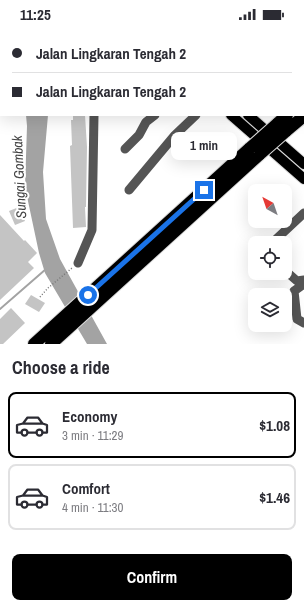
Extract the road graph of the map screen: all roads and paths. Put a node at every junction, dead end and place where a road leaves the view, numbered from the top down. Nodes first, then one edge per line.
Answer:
1 (94, 116) edge
2 (154, 116) edge
3 (195, 116) edge
4 (232, 116) edge
5 (250, 116) edge
6 (287, 116) edge
7 (304, 116) edge
8 (281, 128) junction
9 (125, 149) dead end
10 (304, 164) edge
11 (304, 179) edge
12 (129, 190) dead end
13 (304, 213) edge
14 (279, 236) edge
15 (78, 263) joint
16 (292, 276) edge
17 (304, 280) edge
18 (304, 284) edge
19 (40, 296) dead end
20 (91, 300) junction
21 (304, 323) edge
22 (34, 344) edge
23 (51, 344) edge

1 - 15 street
2 - 9 street
3 - 12 street
4 - 11 main road
5 - 10 main road
6 - 8 highway
7 - 8 highway
8 - 20 highway, bridge
13 - 14 street
15 - 19 path
16 - 17 street
18 - 21 street
20 - 22 highway
20 - 23 highway

